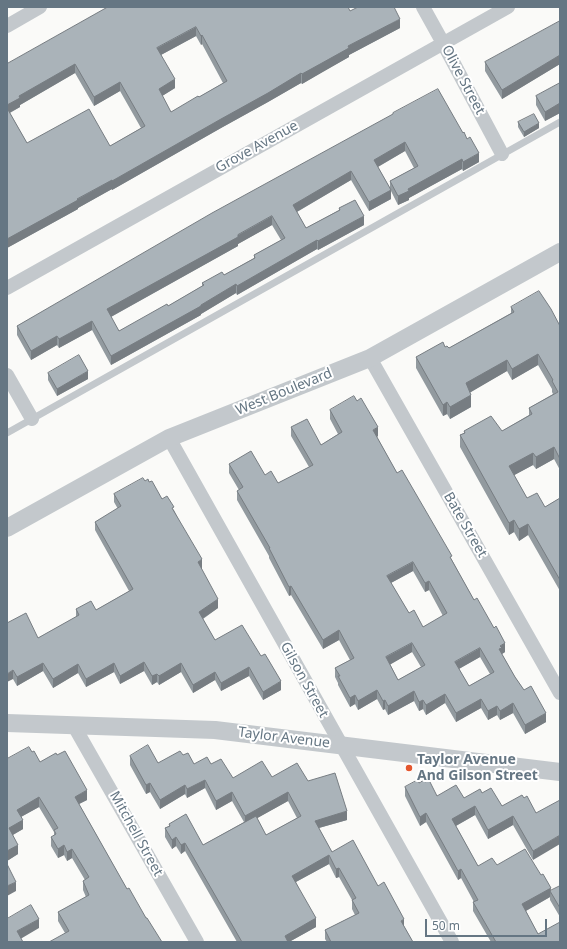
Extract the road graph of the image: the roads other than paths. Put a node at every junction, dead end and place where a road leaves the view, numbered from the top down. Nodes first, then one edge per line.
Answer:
1 (40, 7) edge
2 (423, 7) edge
3 (508, 7) edge
4 (7, 26) edge
5 (443, 43) junction
6 (560, 122) edge
7 (502, 154) junction
8 (559, 254) edge
9 (7, 288) edge
10 (370, 358) junction
11 (7, 375) edge
12 (32, 419) junction
13 (7, 433) edge
14 (169, 438) junction
15 (7, 528) edge
16 (560, 693) edge
17 (7, 723) edge
18 (74, 726) junction
19 (341, 745) junction
20 (560, 772) edge
21 (197, 942) edge
22 (452, 942) edge

1 - 4 street
2 - 5 street, Olive Street
3 - 5 street, Grove Avenue
5 - 7 street, Olive Street
5 - 9 street, Grove Avenue
6 - 7 lane
7 - 12 lane
8 - 10 street, West Boulevard
10 - 14 street, West Boulevard
10 - 16 street, Bate Street
11 - 12 street
12 - 13 lane
14 - 15 street, West Boulevard
14 - 19 street, Gilson Street
17 - 18 street, Taylor Avenue
18 - 19 street, Taylor Avenue
18 - 21 street, Mitchell Street
19 - 20 street, Taylor Avenue
19 - 22 street, Gilson Street

